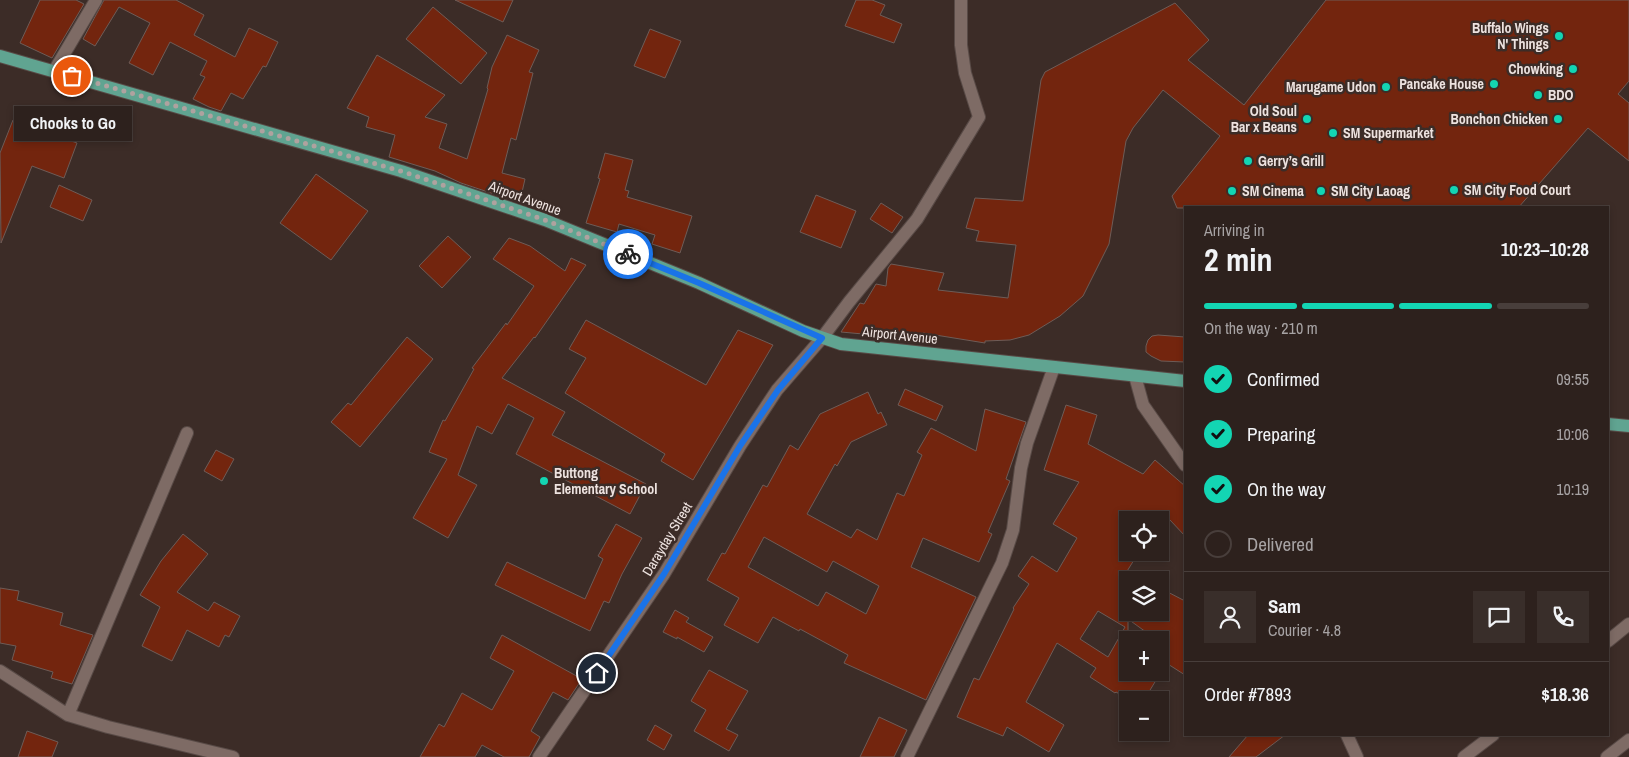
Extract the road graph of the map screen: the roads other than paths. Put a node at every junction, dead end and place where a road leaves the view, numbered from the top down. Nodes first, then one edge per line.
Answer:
1 (96, 0) edge
2 (961, 0) edge
3 (0, 56) edge
4 (54, 71) junction
5 (822, 338) junction
6 (1054, 367) junction
7 (1135, 376) junction
8 (1184, 381) edge
9 (1609, 424) edge
10 (1629, 426) edge
11 (187, 433) dead end
12 (1184, 464) edge
13 (1629, 624) edge
14 (1609, 640) edge
15 (0, 671) edge
16 (68, 716) junction
17 (1348, 736) edge
18 (1492, 736) edge
19 (1629, 740) edge
20 (233, 757) edge
21 (538, 757) edge
22 (906, 757) edge
23 (1357, 757) edge
24 (1464, 757) edge
25 (1607, 757) edge

1 - 4 street
2 - 5 street, Darayday Street
3 - 4 main road, Airport Avenue
4 - 5 main road, Airport Avenue
5 - 6 main road, Airport Avenue
5 - 21 street, Darayday Street
6 - 7 main road, Airport Avenue
6 - 22 street
7 - 8 main road, Airport Avenue
7 - 12 street
9 - 10 main road
11 - 16 street
13 - 14 street
15 - 16 street
16 - 20 street
17 - 23 street
18 - 24 street
19 - 25 street

